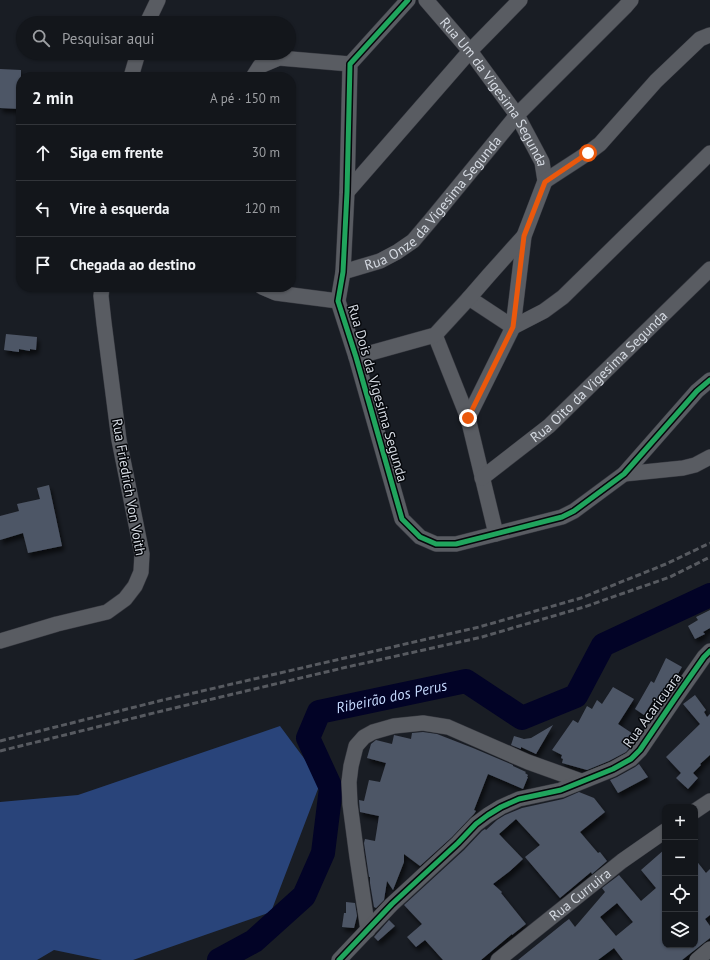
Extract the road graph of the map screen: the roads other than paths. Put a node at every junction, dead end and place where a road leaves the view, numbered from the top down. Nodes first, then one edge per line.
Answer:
1 (158, 0) edge
2 (408, 0) edge
3 (426, 0) edge
4 (520, 0) edge
5 (631, 0) edge
6 (150, 16) edge
7 (710, 35) edge
8 (470, 51) junction
9 (296, 59) edge
10 (136, 60) edge
11 (274, 60) edge
12 (350, 64) junction
13 (132, 72) edge
14 (256, 72) edge
15 (517, 115) junction
16 (710, 153) edge
17 (545, 182) junction
18 (347, 192) junction
19 (524, 236) junction
20 (710, 269) edge
21 (343, 272) junction
22 (101, 292) edge
23 (274, 292) edge
24 (469, 298) junction
25 (338, 301) junction
26 (513, 327) junction
27 (435, 335) junction
28 (356, 357) junction
29 (710, 380) edge
30 (468, 418) junction
31 (710, 457) edge
32 (624, 474) junction
33 (482, 478) junction
34 (496, 534) junction
35 (0, 641) edge
36 (710, 651) edge
37 (581, 781) junction
38 (710, 801) edge
39 (698, 809) edge
40 (662, 833) edge
41 (368, 930) junction
42 (710, 949) edge
43 (339, 960) edge
44 (498, 960) edge
45 (697, 960) edge

1 - 6 street
2 - 12 street
3 - 8 street, Rua Um da Vigesima Segunda
4 - 8 street
5 - 15 street, Rua Onze da Vigesima Segunda
7 - 17 street
8 - 15 street, Rua Um da Vigesima Segunda
8 - 18 street
9 - 12 street
10 - 13 street
11 - 14 street
12 - 18 street, Rua Dois da Vigesima Segunda
15 - 17 street, Rua Um da Vigesima Segunda
15 - 21 street, Rua Onze da Vigesima Segunda
16 - 26 street
17 - 19 street, Rua Um da Vigesima Segunda
18 - 21 street, Rua Dois da Vigesima Segunda
19 - 24 street
19 - 26 street, Rua Um da Vigesima Segunda
20 - 33 street, Rua Oito da Vigesima Segunda
21 - 25 street, Rua Dois da Vigesima Segunda
22 - 35 street, Rua Friedrich Von Voith
23 - 25 street
24 - 26 street
24 - 27 street
25 - 28 street, Rua Dois da Vigesima Segunda
26 - 30 street, Rua Um da Vigesima Segunda
27 - 28 street
27 - 30 street
28 - 34 street, Rua Dois da Vigesima Segunda
29 - 32 street, Rua Dois da Vigesima Segunda
30 - 33 street
31 - 32 street
32 - 34 street, Rua Dois da Vigesima Segunda
33 - 34 street
36 - 37 street, Rua Acaricuara
37 - 41 street, Rua Acaricuara
37 - 41 street
38 - 39 street
40 - 44 street, Rua Curruira
41 - 43 street, Rua Acaricuara
42 - 45 street

